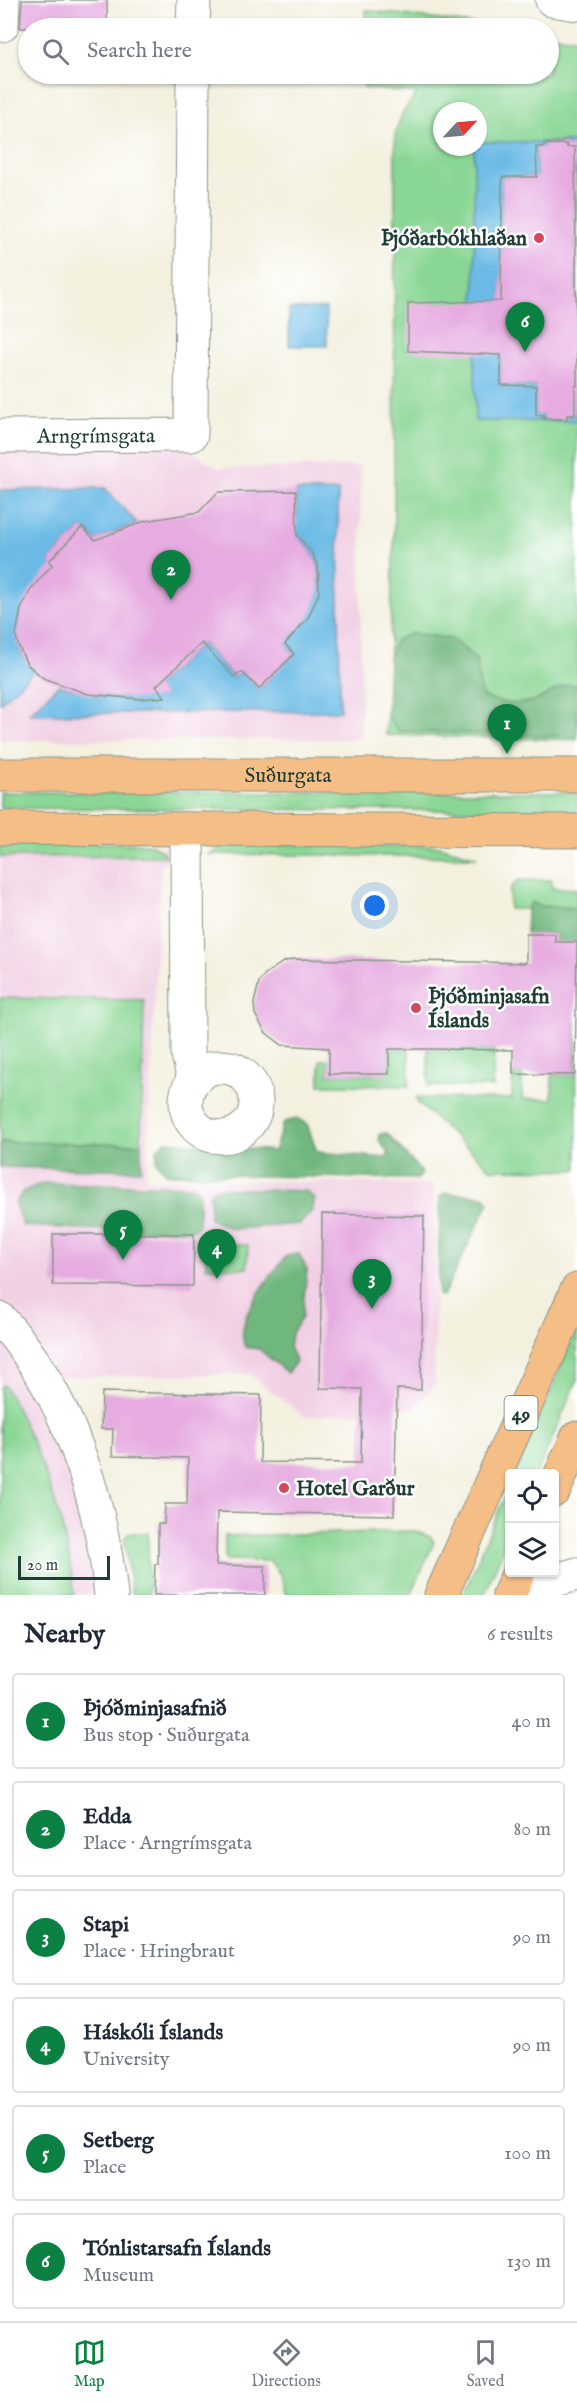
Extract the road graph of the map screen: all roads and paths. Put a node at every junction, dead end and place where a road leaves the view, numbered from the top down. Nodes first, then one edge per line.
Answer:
1 (3, 0) edge
2 (194, 0) edge
3 (552, 0) edge
4 (577, 4) edge
5 (193, 18) edge
6 (0, 25) edge
7 (193, 84) edge
8 (0, 436) edge
9 (0, 775) edge
10 (577, 776) edge
11 (0, 828) edge
12 (187, 829) junction
13 (577, 831) edge
14 (194, 1080) dead end
15 (577, 1290) edge
16 (0, 1319) edge
17 (577, 1438) edge
18 (559, 1481) edge
19 (577, 1574) edge
20 (513, 1587) edge
21 (111, 1595) edge
22 (441, 1595) edge

1 - 6 street
2 - 5 street
3 - 4 street
7 - 8 street, Arngrímsgata
9 - 10 main road, Suðurgata
11 - 12 main road
12 - 13 main road
12 - 14 street
15 - 22 main road, 49
16 - 21 street
17 - 18 main road
19 - 20 street

